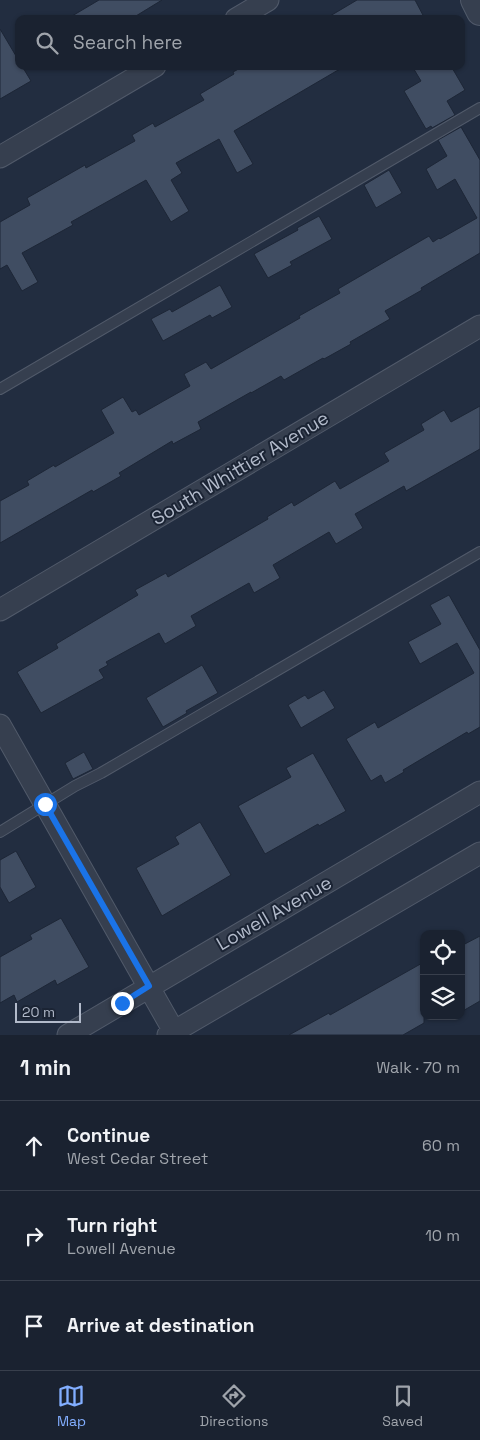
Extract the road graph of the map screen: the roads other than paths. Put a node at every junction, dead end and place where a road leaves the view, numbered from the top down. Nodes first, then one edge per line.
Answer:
1 (268, 0) edge
2 (474, 0) edge
3 (480, 12) edge
4 (243, 15) edge
5 (148, 70) edge
6 (480, 108) edge
7 (0, 157) edge
8 (480, 326) edge
9 (0, 389) edge
10 (480, 552) edge
11 (0, 610) edge
12 (0, 725) edge
13 (480, 792) edge
14 (45, 804) junction
15 (0, 832) edge
16 (480, 853) edge
17 (149, 986) junction
18 (173, 1034) edge
19 (68, 1035) edge

1 - 4 street
2 - 3 street
5 - 7 street
6 - 9 lane
8 - 11 street, South Whittier Avenue
10 - 14 lane
12 - 14 street
13 - 17 street, Lowell Avenue
14 - 15 lane
14 - 17 street
16 - 18 street
17 - 18 street
17 - 19 street, Lowell Avenue

